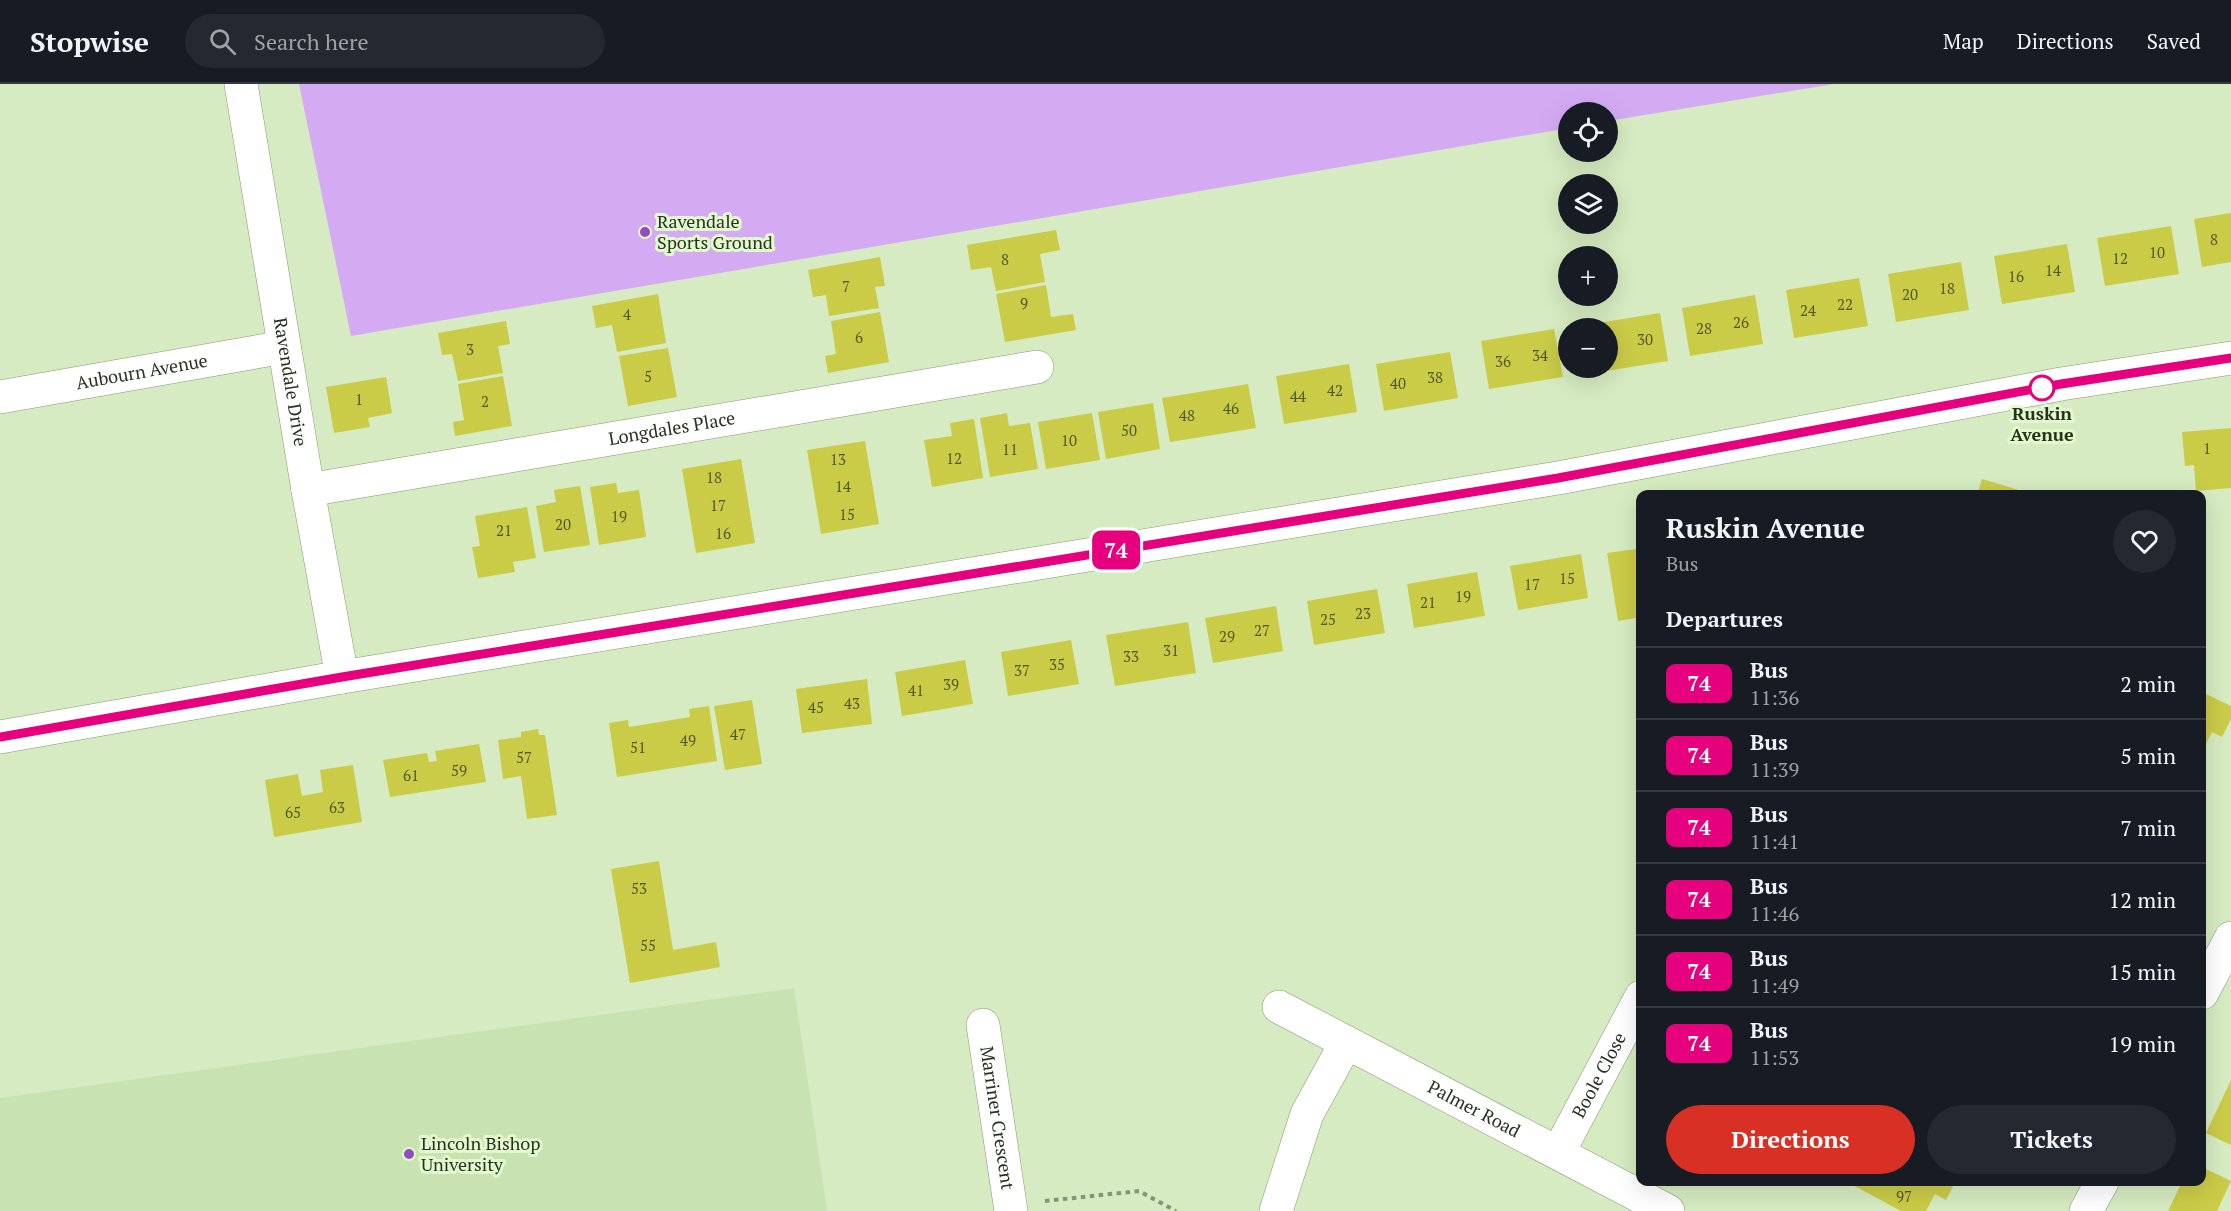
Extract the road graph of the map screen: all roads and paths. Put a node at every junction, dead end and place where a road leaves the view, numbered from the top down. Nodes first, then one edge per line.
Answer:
1 (241, 84) edge
2 (284, 347) junction
3 (2231, 358) edge
4 (1037, 367) dead end
5 (0, 397) edge
6 (308, 490) junction
7 (342, 677) junction
8 (0, 737) edge
9 (2231, 938) edge
10 (2206, 985) edge
11 (1636, 1006) edge
12 (1279, 1007) dead end
13 (983, 1025) dead end
14 (1346, 1043) junction
15 (1557, 1153) junction
16 (2100, 1186) edge
17 (1011, 1208) edge
18 (1176, 1211) edge
19 (1276, 1211) edge
20 (1668, 1211) edge
21 (2086, 1211) edge

1 - 2 street, Ravendale Drive
2 - 5 street, Aubourn Avenue
2 - 6 street, Ravendale Drive
3 - 7 street
4 - 6 street, Longdales Place
6 - 7 street, Ravendale Drive
7 - 8 street
9 - 10 street
11 - 15 street, Boole Close
12 - 14 street, Palmer Road
13 - 17 street, Marriner Crescent
14 - 15 street, Palmer Road
14 - 19 street
15 - 20 street, Palmer Road
16 - 21 street
17 - 18 path

